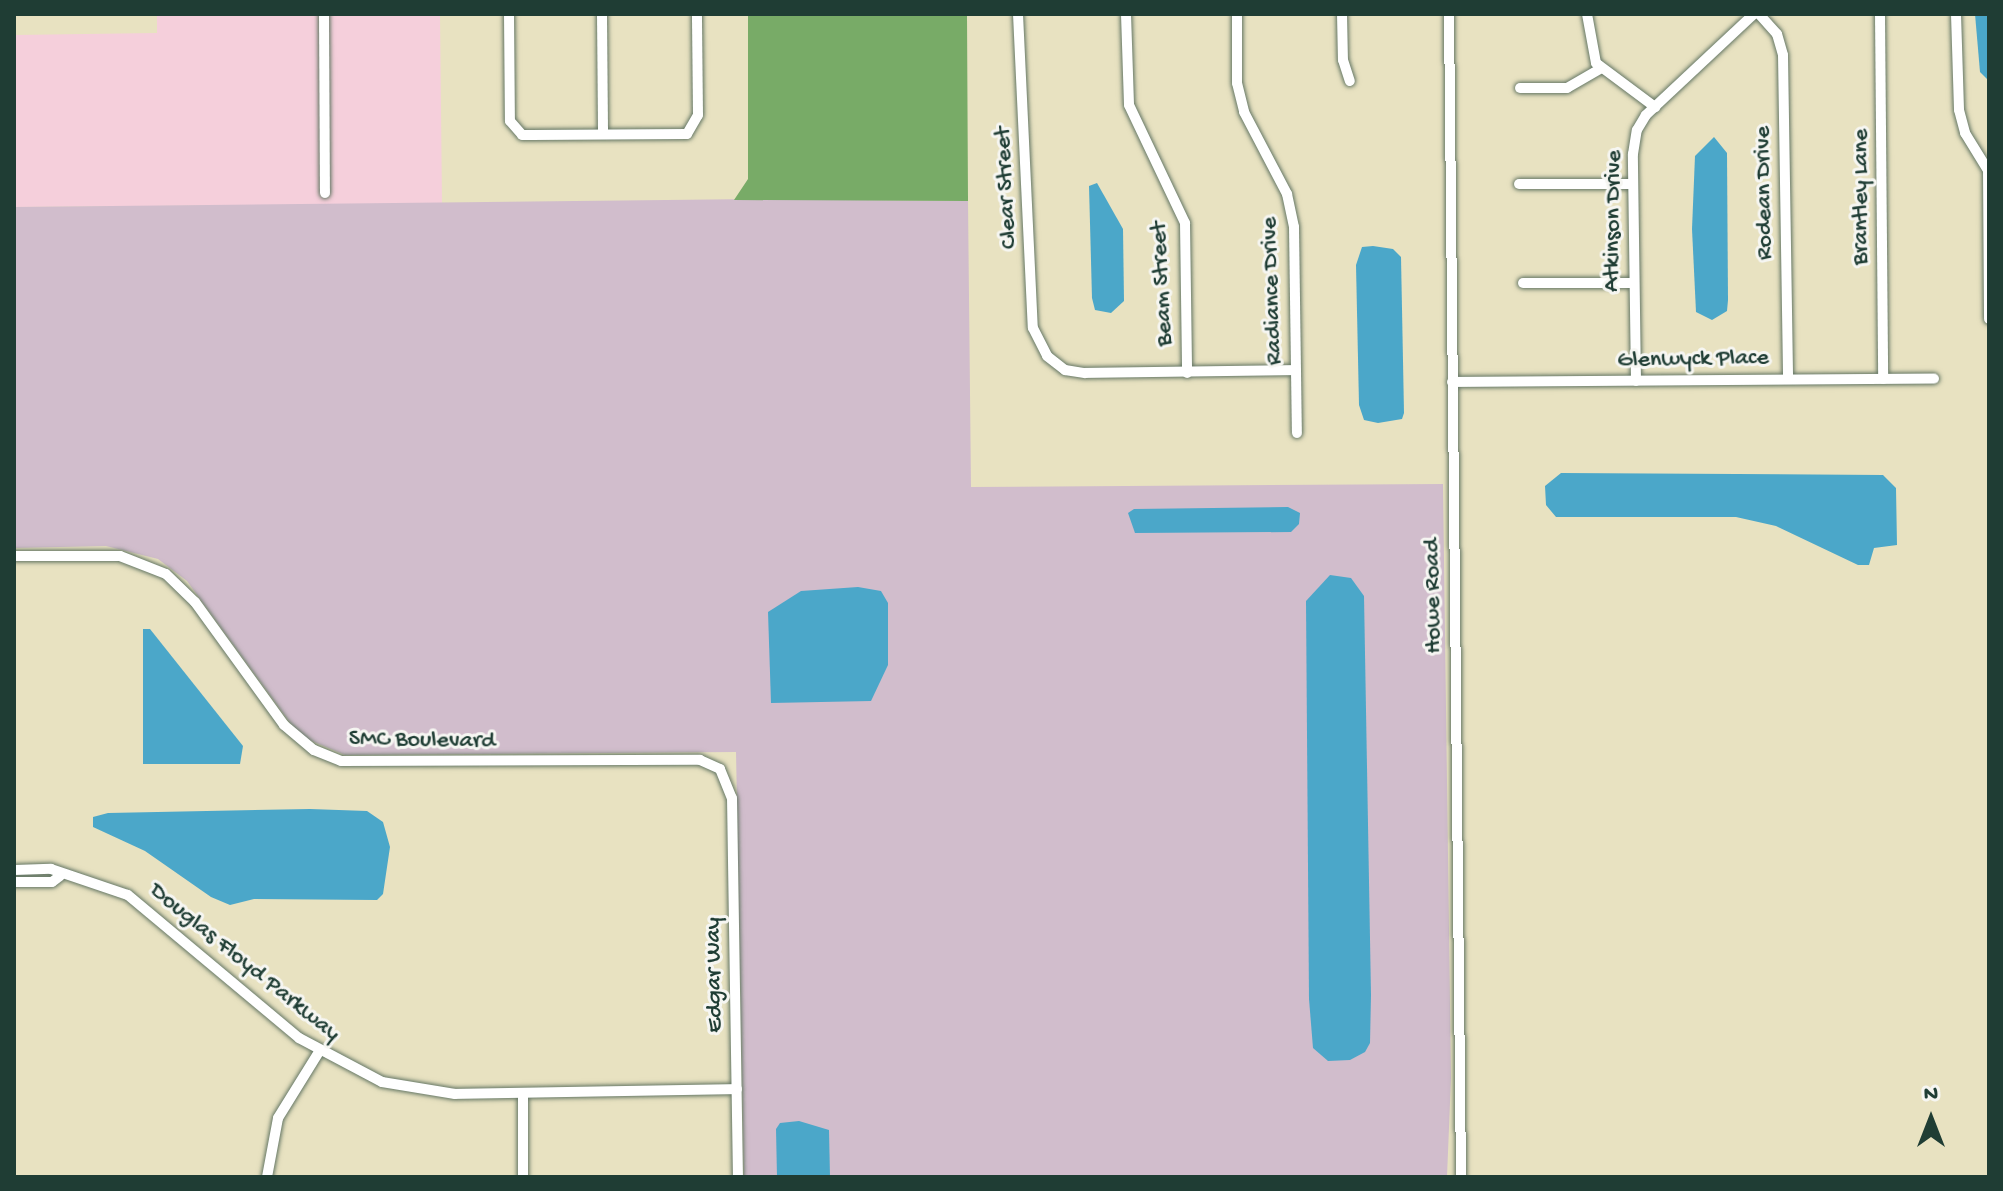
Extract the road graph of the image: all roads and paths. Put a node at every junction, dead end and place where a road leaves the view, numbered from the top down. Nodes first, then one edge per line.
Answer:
1 (324, 14) edge
2 (509, 14) edge
3 (602, 14) edge
4 (697, 14) edge
5 (1018, 14) edge
6 (1126, 14) edge
7 (1237, 14) edge
8 (1342, 14) edge
9 (1449, 14) edge
10 (1587, 14) edge
11 (1757, 14) edge
12 (1880, 14) edge
13 (1956, 14) edge
14 (1601, 68) junction
15 (1350, 81) dead end
16 (1520, 88) dead end
17 (1655, 107) junction
18 (603, 134) junction
19 (1988, 171) edge
20 (1519, 184) dead end
21 (1633, 184) junction
22 (325, 193) dead end
23 (1523, 283) dead end
24 (1633, 283) junction
25 (1989, 319) edge
26 (1296, 370) junction
27 (1187, 373) junction
28 (1788, 379) junction
29 (1883, 379) junction
30 (1934, 379) dead end
31 (1636, 381) junction
32 (1452, 382) junction
33 (1297, 433) dead end
34 (14, 556) edge
35 (724, 773) joint
36 (14, 870) edge
37 (60, 876) junction
38 (14, 882) edge
39 (319, 1052) junction
40 (737, 1089) junction
41 (523, 1093) junction
42 (267, 1177) edge
43 (523, 1177) edge
44 (738, 1177) edge
45 (1461, 1177) edge

1 - 22 street
2 - 18 street
3 - 18 street
4 - 18 street
5 - 27 street, Clear Street
6 - 27 street, Beam Street
7 - 26 street, Radiance Drive
8 - 15 street
9 - 32 street, Howe Road
10 - 14 street
11 - 17 street, Atkinson Drive
11 - 28 street, Rodean Drive
12 - 29 street, Brantley Lane
13 - 19 street
14 - 16 street
14 - 17 street
17 - 21 street, Atkinson Drive
19 - 25 street
20 - 21 street
21 - 24 street, Atkinson Drive
23 - 24 street
24 - 31 street, Atkinson Drive
26 - 27 street
26 - 33 street, Radiance Drive
28 - 29 street, Glenwyck Place
28 - 31 street, Glenwyck Place
29 - 30 street, Glenwyck Place
31 - 32 street, Glenwyck Place
32 - 45 street, Howe Road
34 - 35 street, SMC Boulevard
35 - 40 street, Edgar Way
36 - 37 street, Douglas Floyd Parkway
37 - 38 street, Douglas Floyd Parkway
37 - 39 street, Douglas Floyd Parkway
39 - 41 street, Douglas Floyd Parkway
39 - 42 street
40 - 41 street, Douglas Floyd Parkway
40 - 44 street, Edgar Way
41 - 43 street

